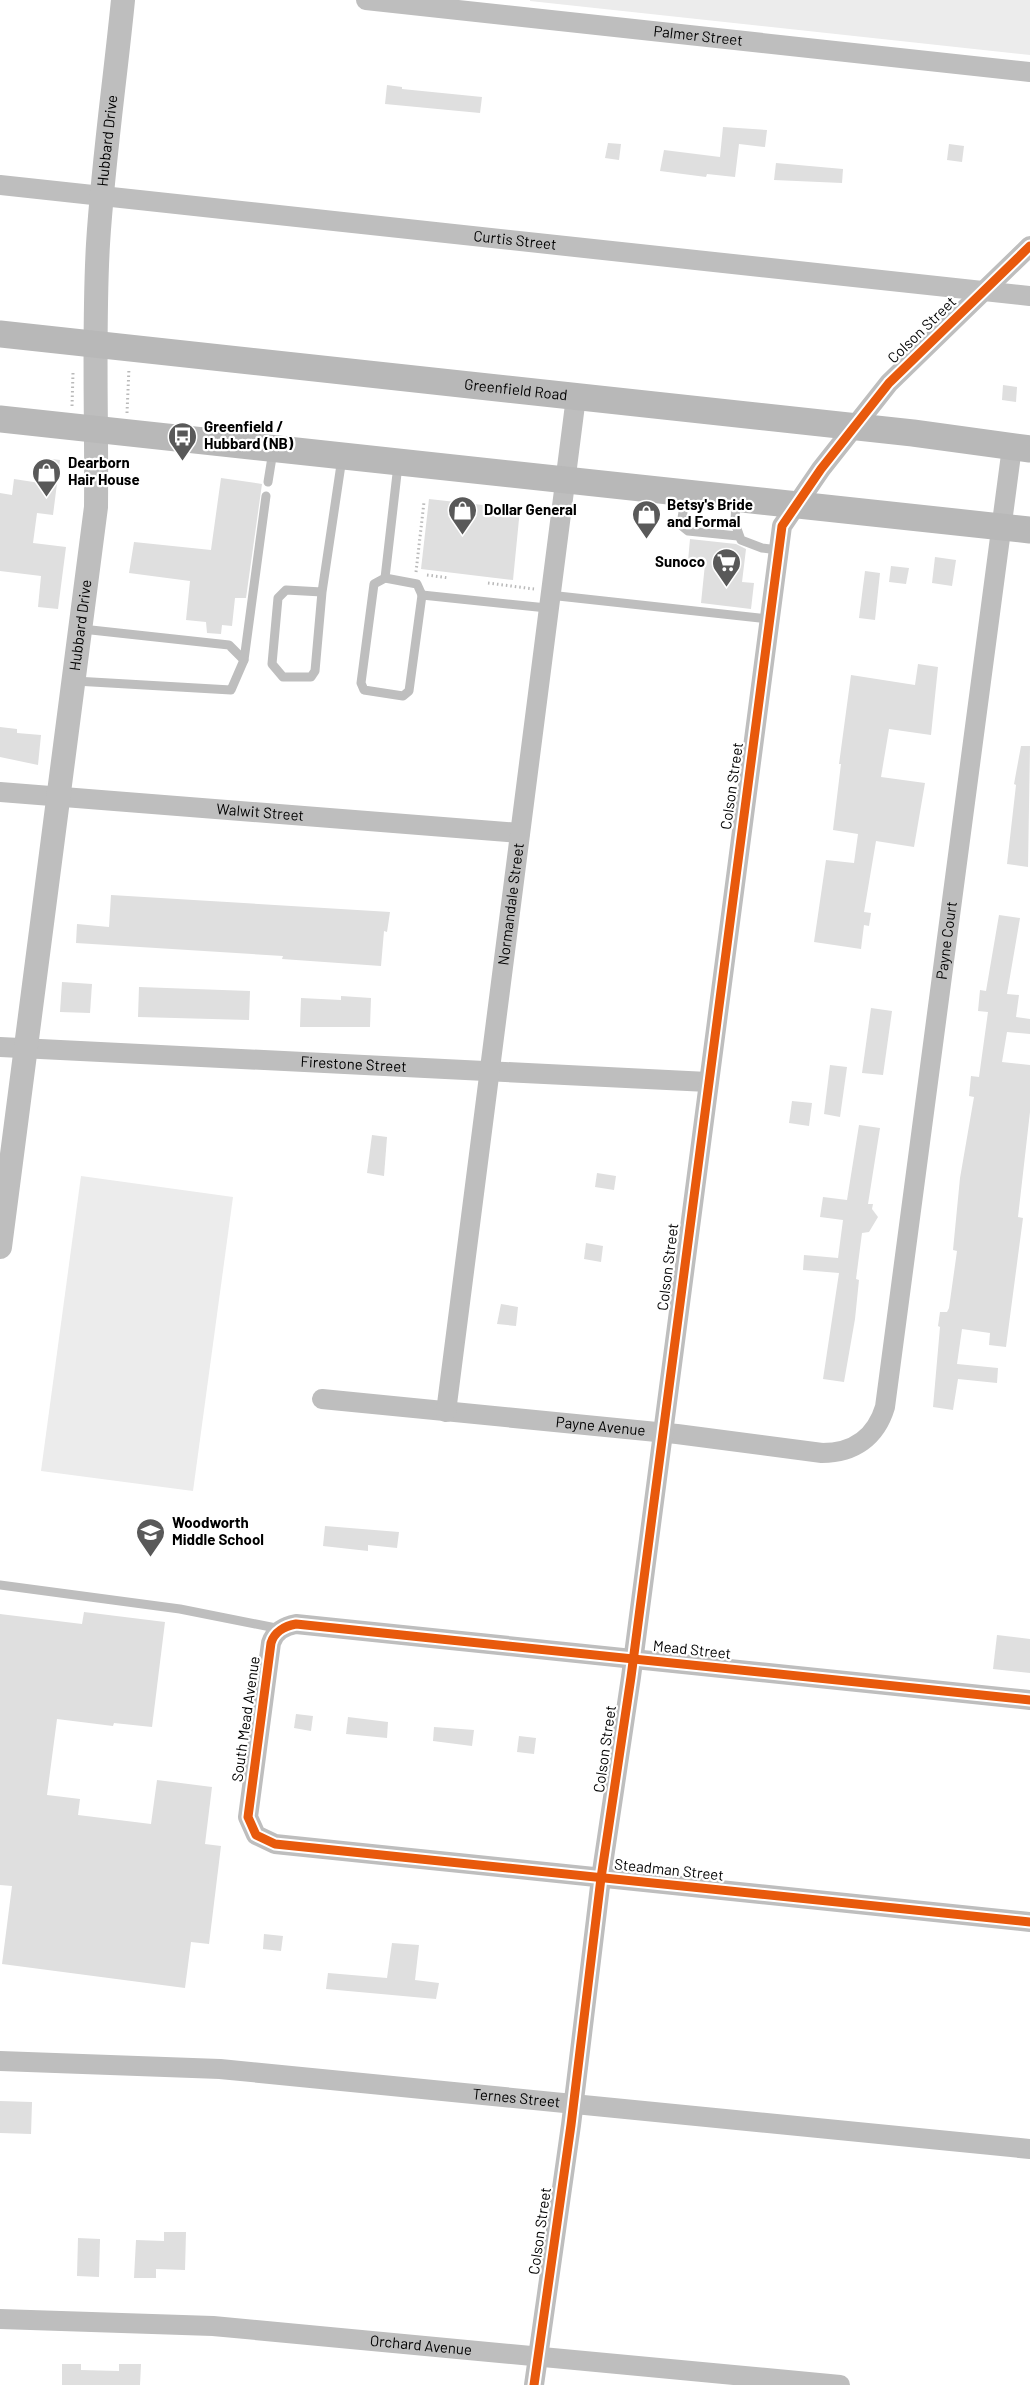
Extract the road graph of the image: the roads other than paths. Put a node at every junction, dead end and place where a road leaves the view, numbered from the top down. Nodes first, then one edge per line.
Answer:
1 (123, 0) edge
2 (366, 0) edge
3 (1030, 72) edge
4 (0, 185) edge
5 (103, 196) junction
6 (1030, 246) edge
7 (983, 291) junction
8 (1030, 296) edge
9 (0, 334) edge
10 (96, 345) junction
11 (576, 397) junction
12 (0, 419) edge
13 (856, 427) junction
14 (97, 429) junction
15 (273, 448) junction
16 (1021, 448) edge
17 (342, 456) junction
18 (399, 462) junction
19 (564, 480) junction
20 (268, 482) dead end
21 (686, 493) junction
22 (266, 496) dead end
23 (736, 498) junction
24 (796, 504) junction
25 (1002, 527) junction
26 (1030, 530) edge
27 (738, 536) junction
28 (778, 550) junction
29 (385, 578) junction
30 (322, 592) junction
31 (422, 595) junction
32 (544, 598) junction
33 (769, 620) junction
34 (80, 628) junction
35 (244, 660) junction
36 (73, 681) junction
37 (0, 792) edge
38 (58, 796) junction
39 (520, 833) junction
40 (0, 1047) edge
41 (26, 1048) junction
42 (489, 1071) junction
43 (708, 1082) junction
44 (0, 1247) edge
45 (322, 1399) dead end
46 (446, 1412) junction
47 (874, 1431) joint
48 (662, 1433) junction
49 (0, 1585) edge
50 (281, 1629) junction
51 (633, 1660) junction
52 (1030, 1700) edge
53 (248, 1817) joint
54 (601, 1878) junction
55 (1030, 1922) edge
56 (0, 2061) edge
57 (573, 2104) junction
58 (1030, 2149) edge
59 (0, 2319) edge
60 (538, 2355) junction
61 (534, 2385) edge
62 (840, 2385) edge

1 - 5 street, Hubbard Drive
2 - 3 street, Palmer Street
4 - 5 street, Curtis Street
5 - 7 street, Curtis Street
5 - 10 street, Hubbard Drive
6 - 7 street, Colson Street
7 - 8 street, Curtis Street
7 - 13 street, Colson Street
9 - 10 main road, Greenfield Road
10 - 11 main road, Greenfield Road
10 - 14 street, Hubbard Drive
11 - 13 main road, Greenfield Road
11 - 19 street, Normandale Street
12 - 14 main road
13 - 16 main road, Greenfield Road
13 - 24 street, Colson Street
14 - 15 main road
14 - 34 street, Hubbard Drive
15 - 17 main road
15 - 20 lane
16 - 25 street, Payne Court
17 - 18 main road
17 - 30 lane
18 - 19 main road
18 - 29 lane
19 - 21 main road
19 - 32 street, Normandale Street
21 - 23 main road
21 - 27 lane
22 - 35 lane
23 - 24 main road
23 - 27 lane
24 - 25 main road
24 - 28 street, Colson Street
25 - 26 main road
25 - 47 street, Payne Court
27 - 28 lane
28 - 33 street, Colson Street
29 - 31 lane
29 - 31 lane
30 - 30 lane
31 - 32 lane
32 - 33 lane
32 - 39 street, Normandale Street
33 - 43 street, Colson Street
34 - 35 lane
34 - 36 street, Hubbard Drive
35 - 36 lane
36 - 38 street, Hubbard Drive
37 - 38 street, Walwit Street
38 - 39 street, Walwit Street
38 - 41 street, Hubbard Drive
39 - 42 street, Normandale Street
40 - 41 street, Firestone Street
41 - 42 street, Firestone Street
41 - 44 street, Hubbard Drive
42 - 43 street, Firestone Street
42 - 46 street, Normandale Street
43 - 48 street, Colson Street
45 - 46 street, Payne Avenue
46 - 48 street, Payne Avenue
47 - 48 street, Payne Avenue
48 - 51 street, Colson Street
49 - 50 lane
50 - 51 street, Mead Street
50 - 53 street, South Mead Avenue
51 - 52 street, Mead Street
51 - 54 street, Colson Street
53 - 54 street, Steadman Street
54 - 55 street, Steadman Street
54 - 57 street, Colson Street
56 - 57 street, Ternes Street
57 - 58 street, Ternes Street
57 - 60 street, Colson Street
59 - 60 street, Orchard Avenue
60 - 61 street, Colson Street
60 - 62 street, Orchard Avenue

